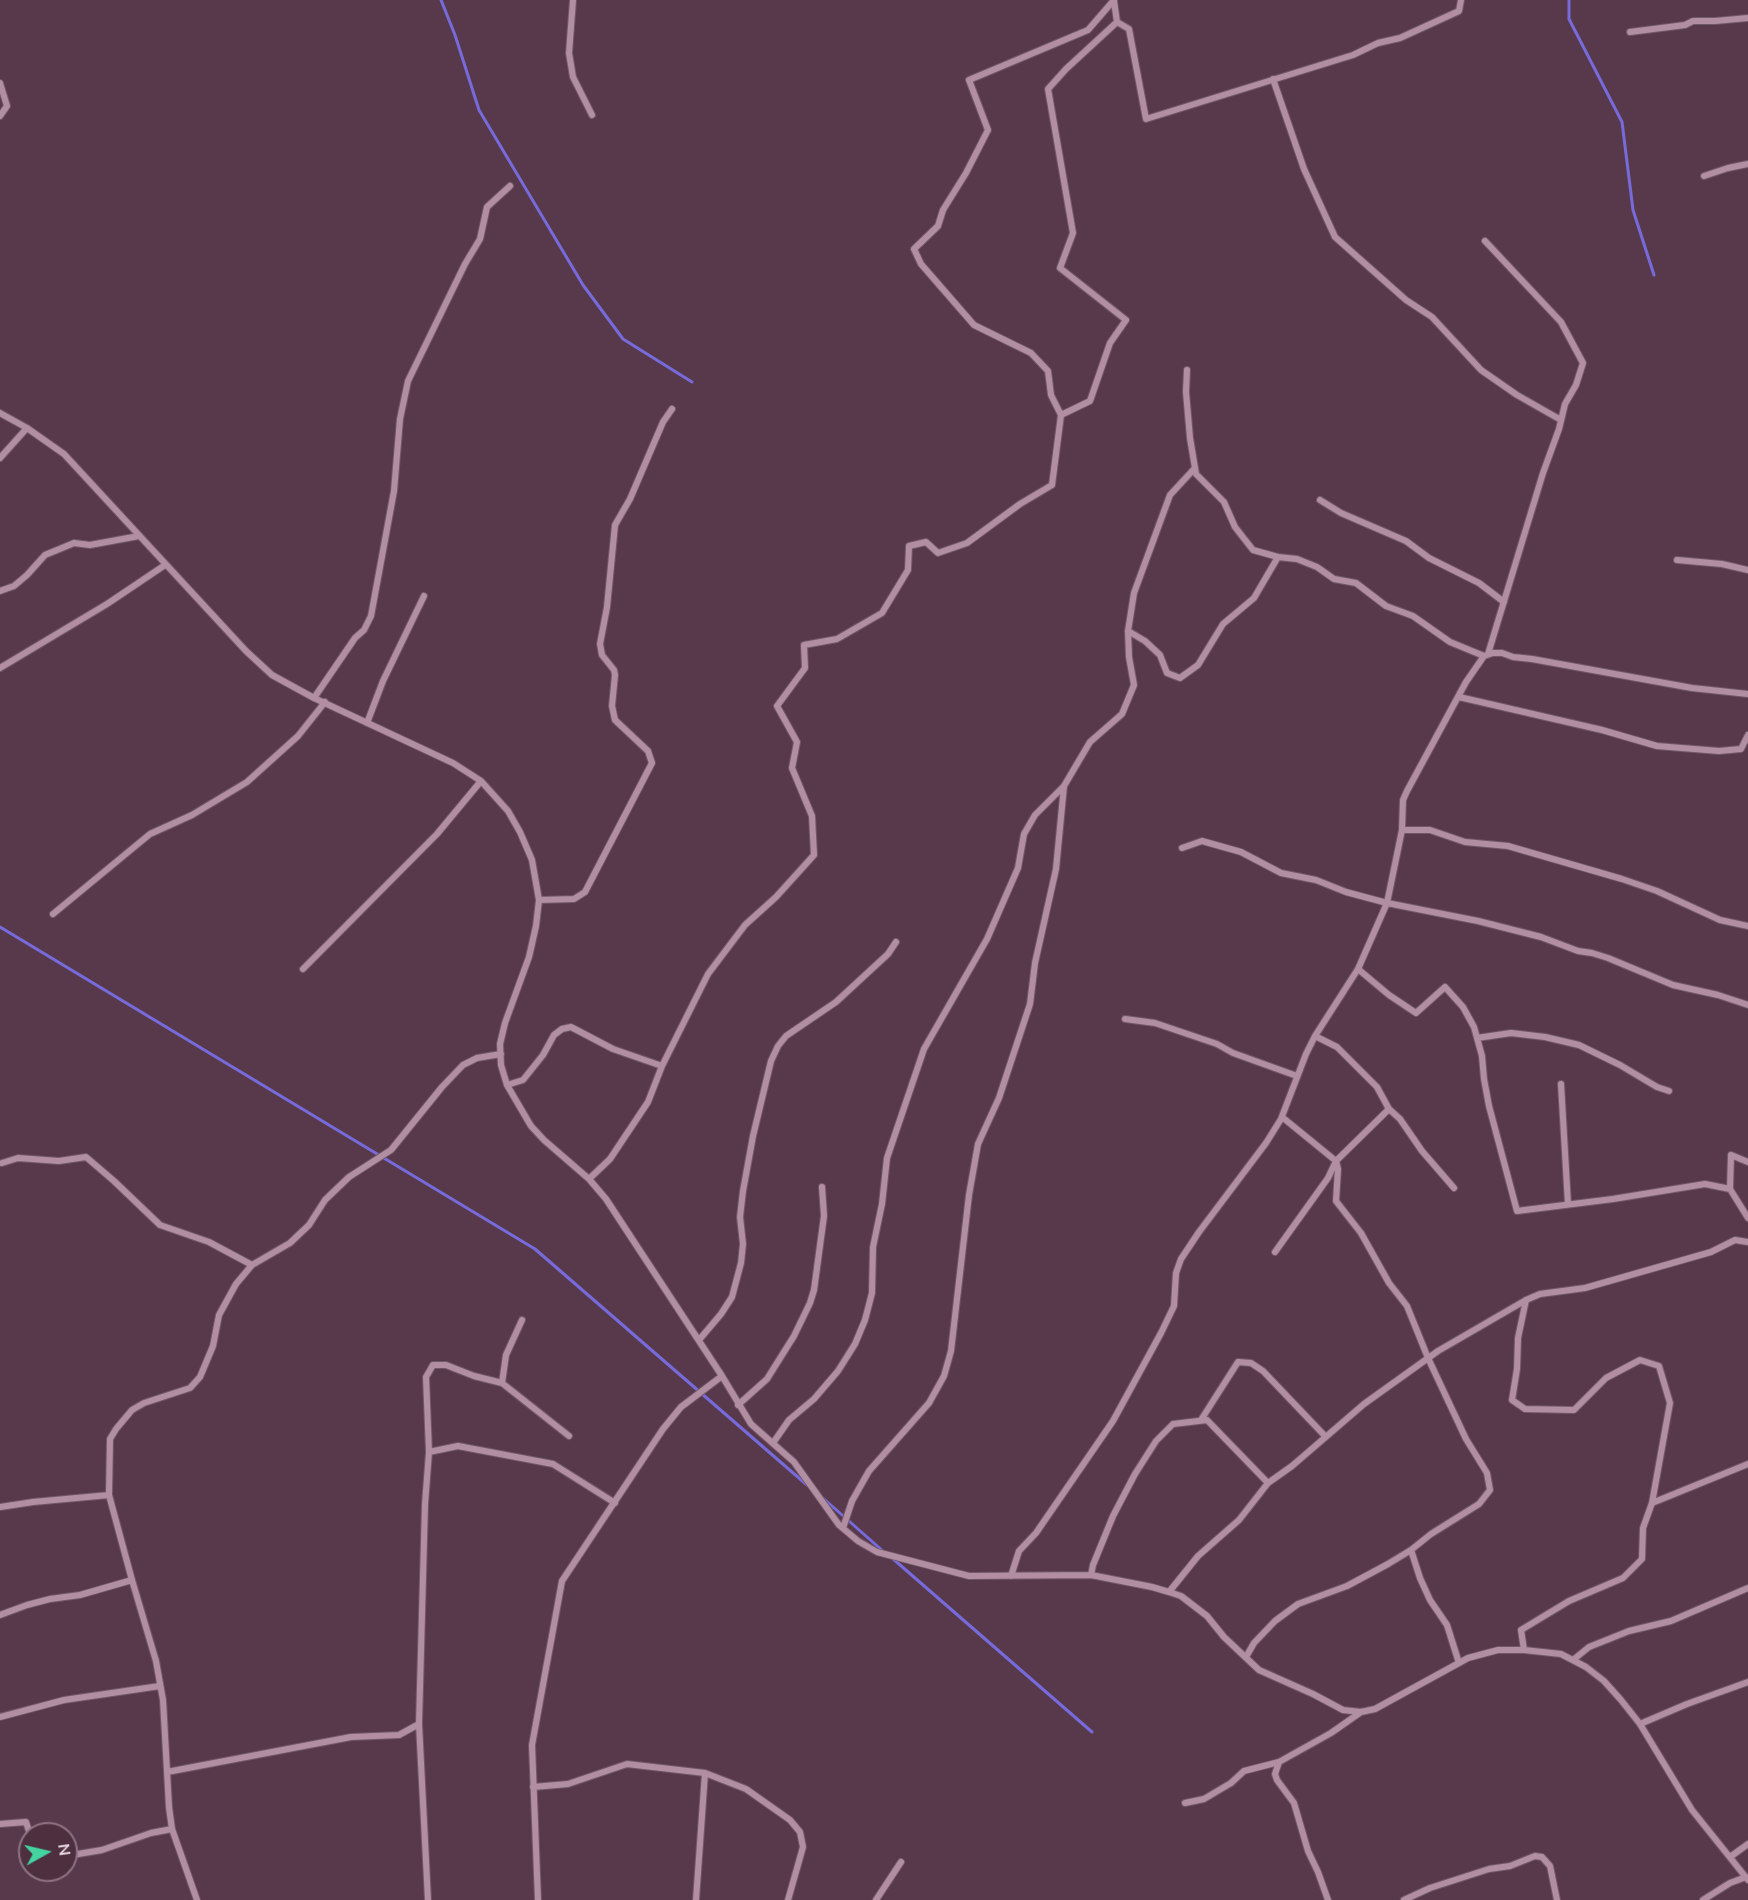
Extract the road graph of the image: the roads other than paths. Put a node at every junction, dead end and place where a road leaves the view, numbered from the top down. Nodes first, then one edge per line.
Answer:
1 (573, 0) edge
2 (1114, 0) edge
3 (1461, 0) edge
4 (1748, 18) edge
5 (1117, 22) junction
6 (1630, 32) dead end
7 (1273, 79) junction
8 (0, 83) edge
9 (592, 115) dead end
10 (0, 116) edge
11 (1748, 164) edge
12 (1704, 176) dead end
13 (510, 186) dead end
14 (1485, 241) dead end
15 (1187, 370) dead end
16 (672, 409) dead end
17 (0, 413) edge
18 (1060, 415) junction
19 (1561, 420) junction
20 (27, 428) junction
21 (0, 458) edge
22 (1195, 468) junction
23 (1320, 500) dead end
24 (140, 536) junction
25 (1278, 556) junction
26 (1677, 560) dead end
27 (165, 565) junction
28 (1748, 570) edge
29 (0, 591) edge
30 (424, 596) dead end
31 (1504, 602) junction
32 (1128, 631) junction
33 (1486, 655) junction
34 (0, 668) edge
35 (1748, 694) edge
36 (1459, 697) junction
37 (314, 698) junction
38 (325, 702) junction
39 (367, 723) junction
40 (1748, 735) edge
41 (481, 782) junction
42 (1064, 786) junction
43 (1402, 830) junction
44 (1182, 848) dead end
45 (539, 900) junction
46 (1387, 903) junction
47 (53, 914) dead end
48 (1748, 926) edge
49 (896, 942) dead end
50 (303, 969) dead end
51 (1359, 969) junction
52 (1748, 1005) edge
53 (1125, 1018) dead end
54 (1315, 1036) junction
55 (1477, 1038) junction
56 (501, 1054) junction
57 (662, 1066) junction
58 (1297, 1076) junction
59 (1561, 1084) dead end
60 (507, 1085) junction
61 (1669, 1091) dead end
62 (1389, 1109) junction
63 (1282, 1117) junction
64 (1336, 1161) junction
65 (1748, 1162) edge
66 (2, 1163) dead end
67 (589, 1179) junction
68 (822, 1186) dead end
69 (1454, 1188) dead end
70 (1730, 1189) junction
71 (1568, 1204) junction
72 (1748, 1218) edge
73 (1748, 1242) edge
74 (1275, 1252) dead end
75 (252, 1265) junction
76 (1526, 1300) junction
77 (522, 1320) dead end
78 (699, 1340) junction
79 (1428, 1358) junction
80 (722, 1376) junction
81 (502, 1383) junction
82 (738, 1405) junction
83 (1201, 1420) junction
84 (569, 1436) dead end
85 (1325, 1436) junction
86 (773, 1443) junction
87 (429, 1452) junction
88 (1748, 1464) edge
89 (1268, 1483) junction
90 (109, 1495) junction
91 (615, 1503) junction
92 (1652, 1503) junction
93 (0, 1508) edge
94 (843, 1528) junction
95 (1411, 1550) junction
96 (1091, 1575) junction
97 (1011, 1576) junction
98 (132, 1580) junction
99 (1748, 1588) edge
100 (1169, 1592) junction
101 (0, 1615) edge
102 (1524, 1650) junction
103 (1246, 1658) junction
104 (1573, 1660) junction
105 (1459, 1663) junction
106 (1748, 1682) edge
107 (160, 1686) junction
108 (1361, 1712) junction
109 (0, 1717) edge
110 (419, 1724) junction
111 (1640, 1724) junction
112 (1278, 1762) junction
113 (167, 1772) junction
114 (705, 1773) junction
115 (533, 1787) junction
116 (1185, 1803) dead end
117 (18, 1823) edge
118 (0, 1824) edge
119 (172, 1829) junction
120 (1748, 1844) edge
121 (78, 1854) edge
122 (1730, 1857) junction
123 (902, 1862) dead end
124 (1747, 1879) edge
125 (197, 1900) edge
126 (428, 1900) edge
127 (538, 1900) edge
128 (696, 1900) edge
129 (788, 1900) edge
130 (876, 1900) edge
131 (1328, 1900) edge
132 (1404, 1900) edge
133 (1557, 1900) edge
134 (1703, 1900) edge

1 - 9 street
2 - 5 street
2 - 18 street
3 - 7 street
4 - 6 street
5 - 7 street
5 - 18 street
7 - 19 street
8 - 10 street
11 - 12 street
13 - 37 street
14 - 19 street
15 - 22 street
16 - 45 street
17 - 20 street
18 - 57 street
19 - 31 street
20 - 21 street
20 - 24 street
22 - 25 street
22 - 32 street
23 - 31 street
24 - 27 street
24 - 29 street
25 - 32 street
25 - 33 street
26 - 28 street
27 - 34 street
27 - 37 street
30 - 39 street
31 - 33 street
32 - 42 street
33 - 35 street
33 - 36 street
36 - 40 street
36 - 43 street
37 - 38 street
38 - 39 street
38 - 47 street
39 - 41 street
41 - 45 street
41 - 50 street
42 - 86 street
42 - 94 street
43 - 46 street
43 - 48 street
44 - 46 street
45 - 56 street
46 - 51 street
46 - 52 street
49 - 78 street
51 - 54 street
51 - 55 street
53 - 58 street
54 - 58 street
54 - 62 street
55 - 61 street
55 - 71 street
56 - 60 street
56 - 75 street
57 - 60 street
57 - 67 street
58 - 63 street
59 - 71 street
60 - 67 street
62 - 64 street
62 - 69 street
63 - 64 street
63 - 97 street
64 - 74 street
64 - 79 street
65 - 70 street
66 - 75 street
67 - 78 street
68 - 82 street
70 - 71 street
70 - 72 street
73 - 76 street
75 - 90 street
76 - 79 street
76 - 92 street
77 - 81 street
78 - 80 street
79 - 85 street
79 - 95 street
80 - 82 street
80 - 91 street
81 - 84 street
81 - 87 street
82 - 86 street
83 - 85 street
83 - 89 street
83 - 96 street
85 - 89 street
86 - 94 street
87 - 91 street
87 - 110 street
88 - 92 street
89 - 100 street
90 - 93 street
90 - 98 street
91 - 115 street
92 - 102 street
94 - 97 street
95 - 103 street
95 - 105 street
96 - 97 street
96 - 100 street
98 - 101 street
98 - 107 street
99 - 104 street
100 - 103 street
102 - 104 street
102 - 105 street
103 - 108 street
104 - 111 street
105 - 108 street
106 - 111 street
107 - 109 street
107 - 113 street
108 - 112 street
110 - 113 street
110 - 126 street
111 - 122 street
112 - 116 street
112 - 131 street
113 - 119 street
114 - 115 street
114 - 128 street
114 - 129 street
115 - 127 street
117 - 118 street
119 - 121 street
119 - 125 street
120 - 122 street
122 - 124 street
123 - 130 street
124 - 134 street
132 - 133 street

